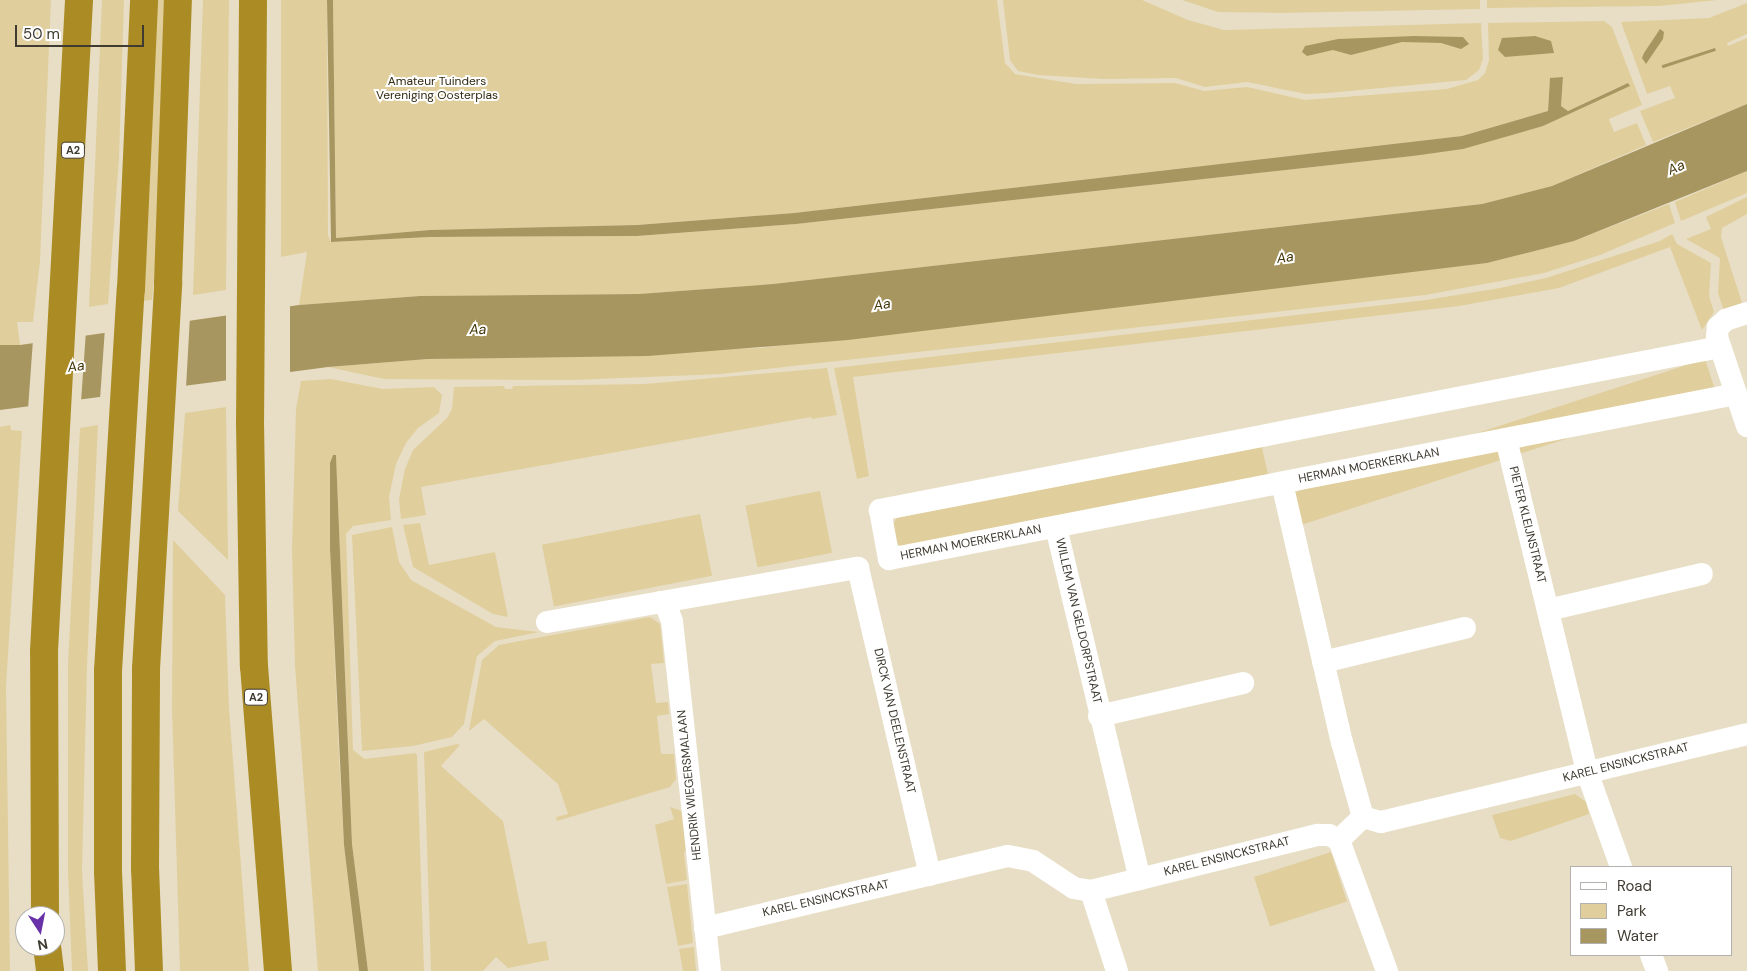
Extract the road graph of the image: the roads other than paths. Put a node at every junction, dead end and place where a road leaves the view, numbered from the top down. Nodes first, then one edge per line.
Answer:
1 (79, 0) edge
2 (144, 0) edge
3 (178, 0) edge
4 (253, 0) edge
5 (1747, 313) edge
6 (1720, 347) junction
7 (1736, 394) junction
8 (1747, 426) edge
9 (1506, 439) junction
10 (1282, 483) junction
11 (1056, 526) junction
12 (1702, 574) dead end
13 (661, 602) junction
14 (1548, 610) junction
15 (547, 622) dead end
16 (1465, 628) dead end
17 (1322, 662) junction
18 (1243, 683) dead end
19 (1099, 716) junction
20 (1747, 734) edge
21 (1587, 772) junction
22 (1363, 818) junction
23 (1339, 840) junction
24 (1621, 866) edge
25 (930, 875) junction
26 (1140, 879) junction
27 (1091, 890) junction
28 (45, 906) edge
29 (705, 928) junction
30 (44, 956) edge
31 (47, 956) edge
32 (42, 971) edge
33 (50, 971) edge
34 (112, 971) edge
35 (149, 971) edge
36 (278, 971) edge
37 (710, 971) edge
38 (1117, 971) edge
39 (1386, 971) edge

1 - 28 highway, A2
2 - 34 highway
3 - 35 highway
4 - 36 highway, A2
5 - 6 street
6 - 7 street
6 - 11 street, HERMAN MOERKERKLAAN
7 - 8 street
7 - 9 street, HERMAN MOERKERKLAAN
9 - 10 street, HERMAN MOERKERKLAAN
9 - 14 street, PIETER KLEIJNSTRAAT
10 - 11 street, HERMAN MOERKERKLAAN
10 - 17 street
11 - 19 street, WILLEM VAN GELDORPSTRAAT
12 - 14 street
13 - 15 street
13 - 25 street, DIRCK VAN DEELENSTRAAT
13 - 29 street, HENDRIK WIEGERSMALAAN
14 - 21 street, PIETER KLEIJNSTRAAT
16 - 17 street
17 - 22 street
18 - 19 street, WILLEM VAN GELDORPSTRAAT
19 - 26 street, WILLEM VAN GELDORPSTRAAT
20 - 21 street, KAREL ENSINCKSTRAAT
21 - 22 street, KAREL ENSINCKSTRAAT
21 - 24 street, PIETER KLEIJNSTRAAT
22 - 23 street
23 - 26 street, KAREL ENSINCKSTRAAT
23 - 39 street
25 - 27 street, KAREL ENSINCKSTRAAT
25 - 29 street, KAREL ENSINCKSTRAAT
26 - 27 street, KAREL ENSINCKSTRAAT
27 - 38 street
29 - 37 street, HENDRIK WIEGERSMALAAN
30 - 32 highway
31 - 33 highway

